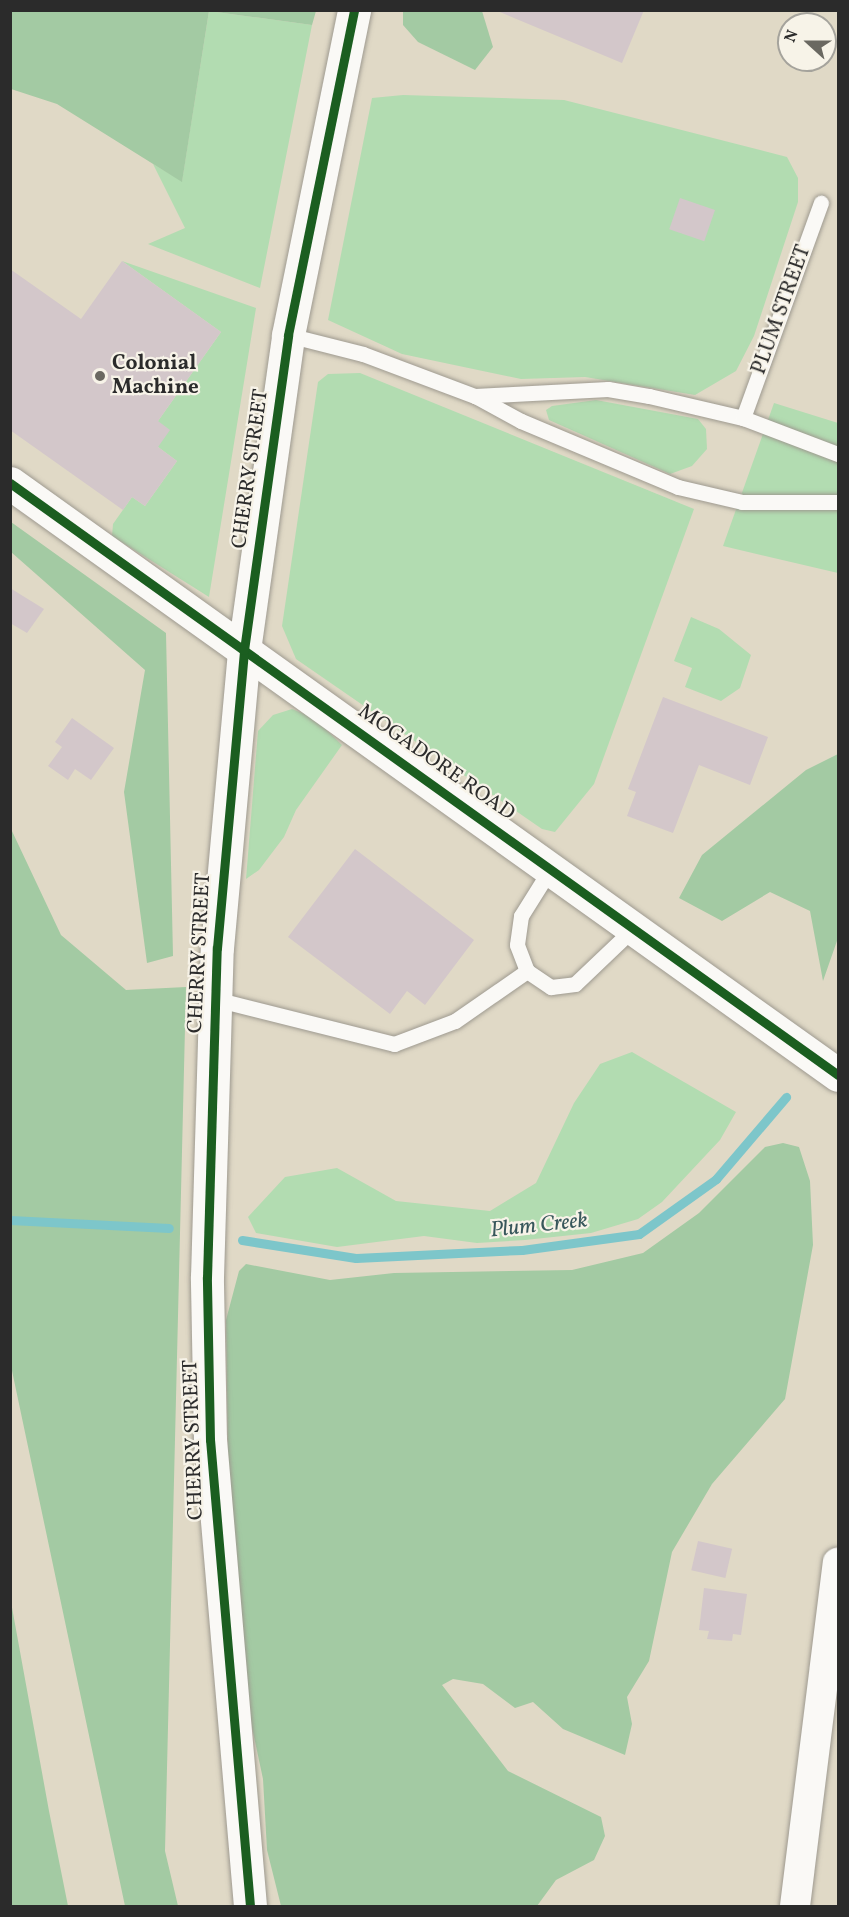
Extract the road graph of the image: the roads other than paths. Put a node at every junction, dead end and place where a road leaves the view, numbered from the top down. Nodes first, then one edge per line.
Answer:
1 (354, 10) edge
2 (821, 203) dead end
3 (288, 335) junction
4 (475, 396) junction
5 (743, 417) junction
6 (838, 454) edge
7 (10, 483) edge
8 (838, 502) edge
9 (244, 650) junction
10 (551, 867) junction
11 (636, 926) junction
12 (527, 971) junction
13 (215, 999) junction
14 (838, 1075) edge
15 (838, 1563) edge
16 (250, 1906) edge
17 (795, 1906) edge

1 - 3 street, CHERRY STREET
2 - 5 lane, PLUM STREET
3 - 4 lane
3 - 9 street, CHERRY STREET
4 - 5 lane
4 - 8 lane
5 - 6 lane
7 - 9 street, MOGADORE ROAD
9 - 10 street, MOGADORE ROAD
9 - 13 street, CHERRY STREET
10 - 11 street, MOGADORE ROAD
10 - 12 lane
11 - 12 lane
11 - 14 street, MOGADORE ROAD
12 - 13 lane
13 - 16 street, CHERRY STREET
15 - 17 street

